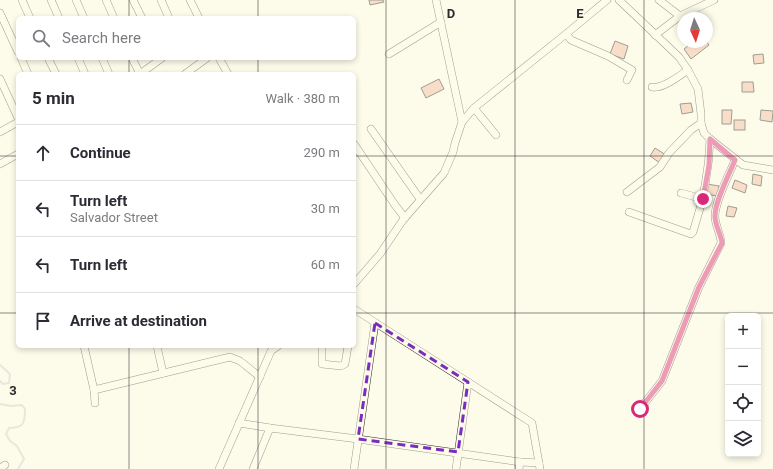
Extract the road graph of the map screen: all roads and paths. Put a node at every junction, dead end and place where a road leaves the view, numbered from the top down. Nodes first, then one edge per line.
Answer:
1 (22, 0) edge
2 (51, 0) edge
3 (76, 0) edge
4 (106, 0) edge
5 (133, 0) edge
6 (161, 0) edge
7 (191, 0) edge
8 (436, 0) edge
9 (607, 0) edge
10 (618, 0) edge
11 (659, 0) edge
12 (714, 0) edge
13 (688, 12) edge
14 (0, 13) edge
15 (677, 14) edge
16 (29, 16) edge
17 (58, 16) edge
18 (83, 16) edge
19 (113, 16) edge
20 (141, 16) edge
21 (168, 16) edge
22 (198, 16) edge
23 (677, 18) edge
24 (441, 22) junction
25 (566, 34) junction
26 (655, 35) junction
27 (16, 48) edge
28 (389, 54) dead end
29 (22, 60) edge
30 (49, 60) edge
31 (79, 60) edge
32 (103, 60) edge
33 (133, 60) edge
34 (158, 60) edge
35 (204, 60) edge
36 (221, 60) edge
37 (688, 70) junction
38 (27, 72) edge
39 (55, 72) edge
40 (84, 72) edge
41 (108, 72) edge
42 (139, 72) edge
43 (143, 72) edge
44 (188, 72) edge
45 (226, 72) edge
46 (0, 79) edge
47 (627, 80) dead end
48 (652, 87) dead end
49 (474, 108) junction
50 (16, 114) edge
51 (462, 122) junction
52 (16, 123) edge
53 (701, 123) junction
54 (371, 129) dead end
55 (0, 132) edge
56 (496, 135) dead end
57 (710, 139) junction
58 (356, 147) edge
59 (16, 155) edge
60 (735, 160) junction
61 (0, 164) edge
62 (773, 170) edge
63 (627, 192) dead end
64 (681, 193) dead end
65 (703, 199) junction
66 (420, 200) junction
67 (629, 212) dead end
68 (405, 218) junction
69 (356, 279) edge
70 (356, 310) edge
71 (375, 323) junction
72 (84, 348) edge
73 (158, 348) edge
74 (275, 348) edge
75 (322, 348) edge
76 (348, 348) edge
77 (163, 373) junction
78 (260, 377) junction
79 (468, 382) junction
80 (94, 390) junction
81 (95, 403) dead end
82 (640, 409) dead end
83 (239, 423) junction
84 (270, 428) junction
85 (358, 438) junction
86 (458, 452) junction
87 (520, 465) edge
88 (539, 466) edge
89 (219, 469) edge
90 (253, 469) edge
91 (354, 469) edge
92 (456, 469) edge

1 - 16 street
2 - 17 street
3 - 18 street
4 - 19 street
5 - 20 street
6 - 21 street
7 - 22 street
8 - 24 street
9 - 25 street
10 - 26 street
11 - 15 street
12 - 13 street
14 - 27 street
23 - 26 street
24 - 28 street
24 - 51 street
25 - 47 street
25 - 49 street
26 - 37 street
29 - 38 street
30 - 39 street
31 - 40 street
32 - 41 street
33 - 42 street
34 - 43 street
35 - 44 street
36 - 45 street
37 - 48 street
37 - 53 street
46 - 50 street
49 - 51 street
49 - 56 street
51 - 66 street
52 - 55 street
53 - 57 street
53 - 63 street
54 - 66 street
57 - 60 street
57 - 65 street
58 - 68 street
59 - 61 street
60 - 62 street
60 - 82 street
64 - 65 street
65 - 67 street
66 - 68 street
68 - 69 street
70 - 71 street
71 - 79 street
71 - 85 street
72 - 80 street
73 - 77 street
74 - 78 street
75 - 76 street
77 - 78 street
77 - 80 street
78 - 83 street
79 - 86 street
79 - 88 street
80 - 81 street
83 - 84 street
83 - 89 street
84 - 85 street
84 - 90 street
85 - 86 street
85 - 91 street
86 - 87 street
86 - 92 street
87 - 88 street

